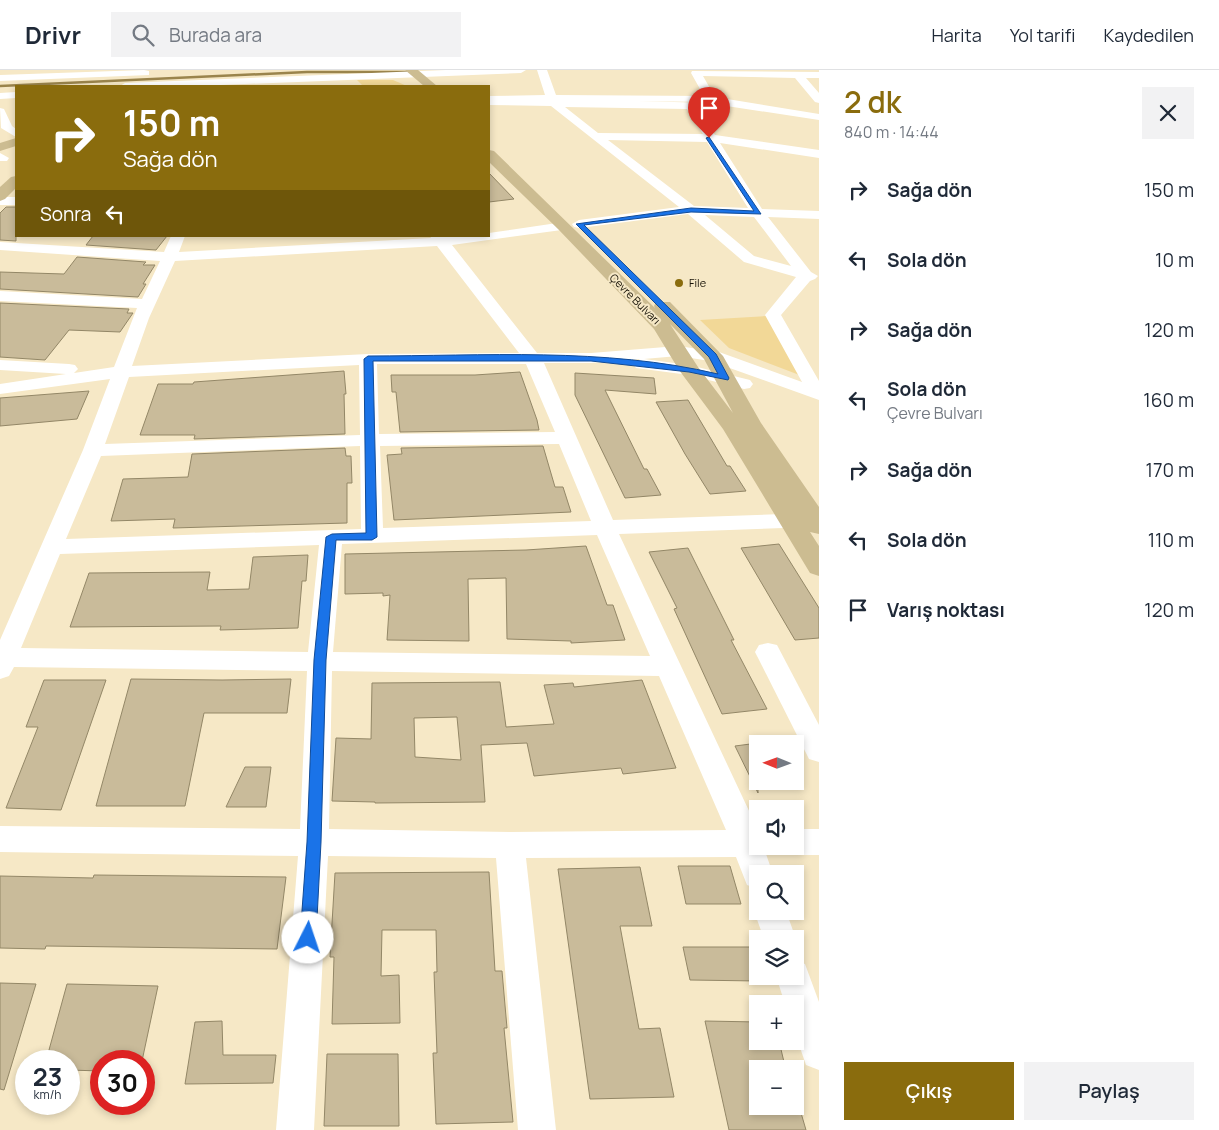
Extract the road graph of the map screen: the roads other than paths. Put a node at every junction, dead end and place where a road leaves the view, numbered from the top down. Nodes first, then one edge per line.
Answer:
1 (522, 70) edge
2 (542, 70) edge
3 (139, 71) edge
4 (64, 72) edge
5 (156, 72) dead end
6 (695, 72) edge
7 (406, 74) edge
8 (798, 75) junction
9 (819, 75) edge
10 (0, 78) edge
11 (312, 82) edge
12 (232, 84) edge
13 (155, 85) edge
14 (429, 85) edge
15 (15, 96) edge
16 (490, 98) edge
17 (552, 100) junction
18 (819, 100) edge
19 (715, 101) junction
20 (490, 102) edge
21 (690, 106) junction
22 (1, 107) edge
23 (819, 117) edge
24 (15, 133) edge
25 (595, 136) junction
26 (709, 138) junction
27 (490, 140) edge
28 (15, 143) edge
29 (2, 154) edge
30 (819, 154) edge
31 (490, 155) edge
32 (15, 181) edge
33 (0, 196) edge
34 (0, 200) edge
35 (15, 201) edge
36 (691, 210) junction
37 (758, 213) junction
38 (819, 215) edge
39 (572, 225) junction
40 (178, 237) edge
41 (440, 239) edge
42 (319, 243) edge
43 (0, 246) edge
44 (170, 257) junction
45 (812, 276) edge
46 (0, 296) edge
47 (147, 304) junction
48 (713, 356) junction
49 (368, 359) junction
50 (533, 359) junction
51 (684, 360) junction
52 (0, 365) edge
53 (120, 372) junction
54 (725, 378) junction
55 (0, 389) edge
56 (818, 397) edge
57 (567, 438) junction
58 (371, 440) junction
59 (93, 450) junction
60 (790, 521) junction
61 (817, 523) edge
62 (605, 526) junction
63 (332, 537) junction
64 (372, 537) junction
65 (51, 547) junction
66 (819, 567) edge
67 (768, 652) dead end
68 (320, 660) junction
69 (2, 661) edge
70 (667, 666) junction
71 (819, 751) edge
72 (749, 837) edge
73 (0, 840) edge
74 (314, 842) junction
75 (804, 842) edge
76 (819, 842) edge
77 (749, 843) edge
78 (510, 845) junction
79 (796, 985) edge
80 (819, 1052) edge
81 (295, 1130) edge
82 (537, 1130) edge

1 - 7 street
2 - 17 street
3 - 4 street
3 - 5 street
4 - 10 street
6 - 8 street
6 - 19 street
7 - 11 street
7 - 14 main road
8 - 9 street
8 - 18 street
11 - 12 street
12 - 13 street
15 - 22 street
16 - 17 street
17 - 19 street
17 - 20 street
17 - 21 street
17 - 25 street
19 - 21 street
19 - 23 street
21 - 26 street
22 - 24 street
25 - 26 street
25 - 36 street
26 - 30 street
26 - 37 street
27 - 39 main road, Çevre Bulvarı
28 - 29 main road
31 - 39 main road, Çevre Bulvarı
32 - 33 main road
34 - 35 street
36 - 37 street
36 - 39 street
36 - 45 street
37 - 38 street
37 - 45 street
39 - 41 street
39 - 48 main road, Çevre Bulvarı
39 - 51 main road, Çevre Bulvarı
40 - 44 street
41 - 42 street
41 - 50 street
42 - 44 street
43 - 44 street
44 - 47 street
45 - 56 street
46 - 47 street
47 - 53 street
48 - 51 street
48 - 54 main road, Çevre Bulvarı
48 - 56 street
49 - 50 street
49 - 53 street
49 - 58 street
50 - 51 street
50 - 57 street
51 - 54 street
51 - 60 main road, Çevre Bulvarı
52 - 53 street
53 - 55 street
53 - 59 street
54 - 56 street
54 - 61 main road, Çevre Bulvarı
57 - 58 street
57 - 62 street
58 - 59 street
58 - 64 street
59 - 65 street
60 - 61 street
60 - 62 street
60 - 66 main road, Çevre Bulvarı
62 - 64 street
62 - 70 street
63 - 64 street
63 - 65 street
63 - 68 street
65 - 69 street
67 - 71 street
68 - 69 street
68 - 70 street
68 - 74 street
70 - 72 street
73 - 74 street
74 - 78 street
74 - 81 street
75 - 76 street
77 - 78 street
78 - 82 street
79 - 80 street

